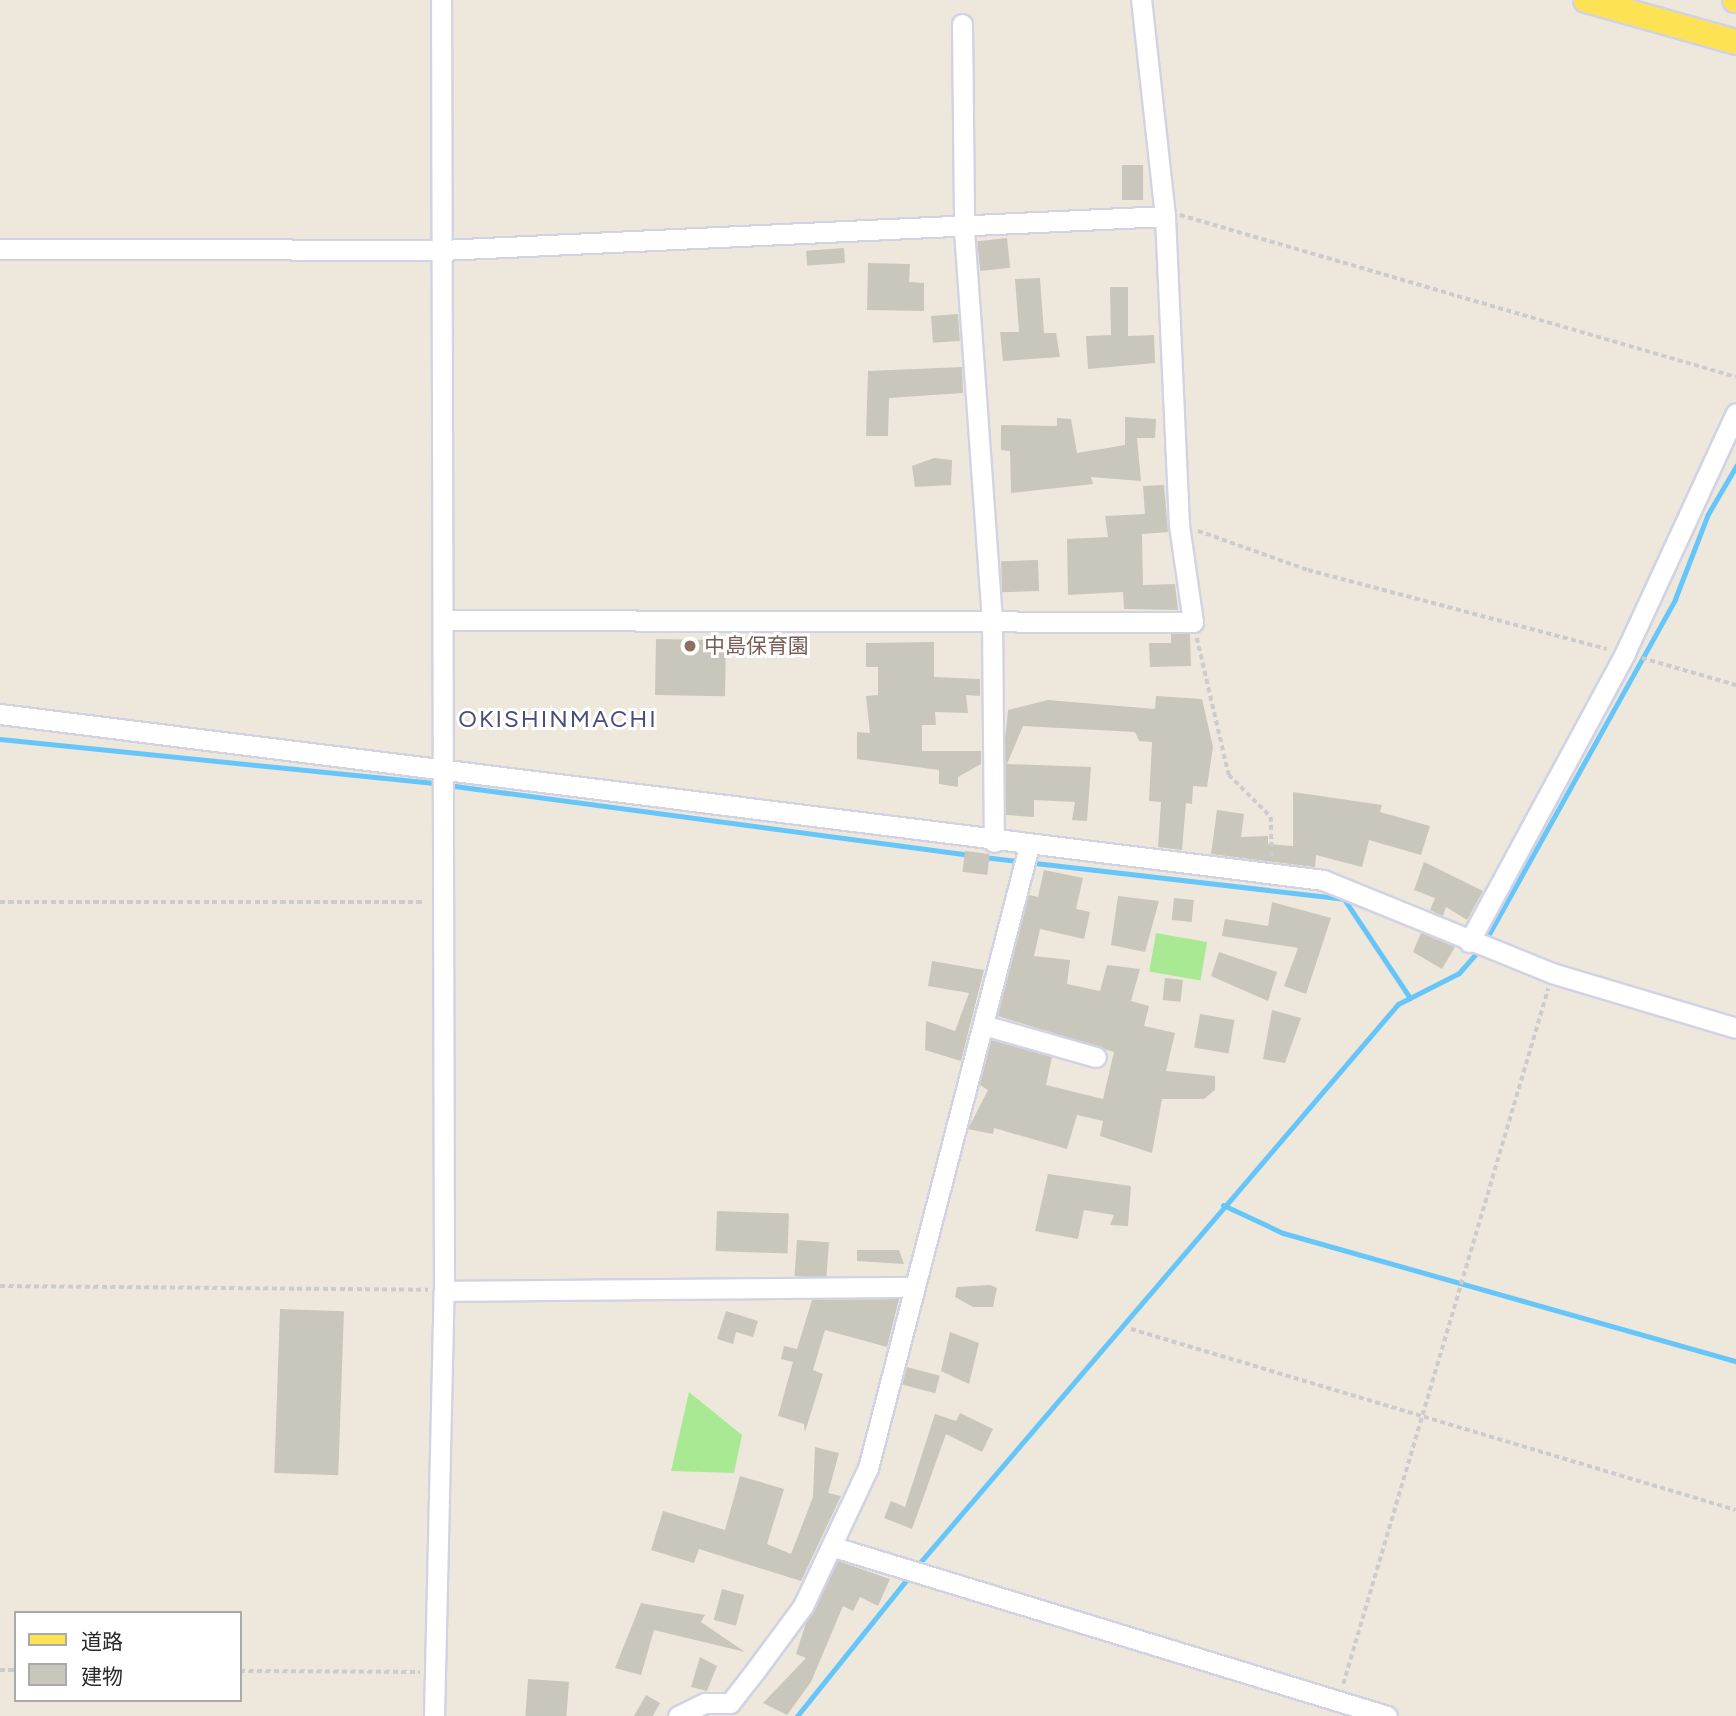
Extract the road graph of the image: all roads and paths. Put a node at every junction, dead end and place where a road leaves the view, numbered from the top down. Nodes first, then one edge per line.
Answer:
1 (441, 0) edge
2 (1141, 0) edge
3 (1586, 0) edge
4 (962, 24) dead end
5 (1736, 42) edge
6 (1165, 216) junction
7 (964, 230) junction
8 (0, 249) edge
9 (442, 250) junction
10 (1736, 377) edge
11 (1736, 412) edge
12 (1179, 525) junction
13 (992, 619) junction
14 (443, 620) junction
15 (1194, 622) junction
16 (1625, 653) junction
17 (1736, 685) edge
18 (0, 713) edge
19 (443, 771) junction
20 (994, 842) junction
21 (1029, 846) junction
22 (1278, 876) junction
23 (0, 902) edge
24 (444, 902) junction
25 (1469, 942) junction
26 (1552, 973) junction
27 (987, 1026) junction
28 (1736, 1028) edge
29 (1096, 1057) dead end
30 (0, 1286) edge
31 (913, 1287) junction
32 (444, 1291) junction
33 (1131, 1329) dead end
34 (1422, 1416) junction
35 (1736, 1510) edge
36 (834, 1547) junction
37 (242, 1671) edge
38 (434, 1672) junction
39 (1338, 1702) junction
40 (434, 1716) edge
41 (678, 1716) edge
42 (1387, 1716) edge

1 - 9 street
2 - 6 street
3 - 5 main road
4 - 7 street
6 - 7 street
6 - 10 path
6 - 12 street
7 - 9 street
7 - 13 street
8 - 9 street
9 - 14 street
11 - 16 street
12 - 15 street
12 - 16 path
13 - 14 street
13 - 15 street
13 - 20 street
14 - 19 street
15 - 22 path
16 - 17 path
16 - 25 street
18 - 19 street
19 - 20 street
19 - 24 street
20 - 21 street
21 - 22 street
21 - 27 street
22 - 25 street
23 - 24 path
24 - 32 street
25 - 26 street
26 - 28 street
26 - 34 path
27 - 29 street
27 - 31 street
30 - 32 path
31 - 32 street
31 - 36 street
32 - 38 street
33 - 34 path
34 - 35 path
34 - 39 path
36 - 39 street
36 - 41 street
37 - 38 path
38 - 40 street
39 - 42 street

